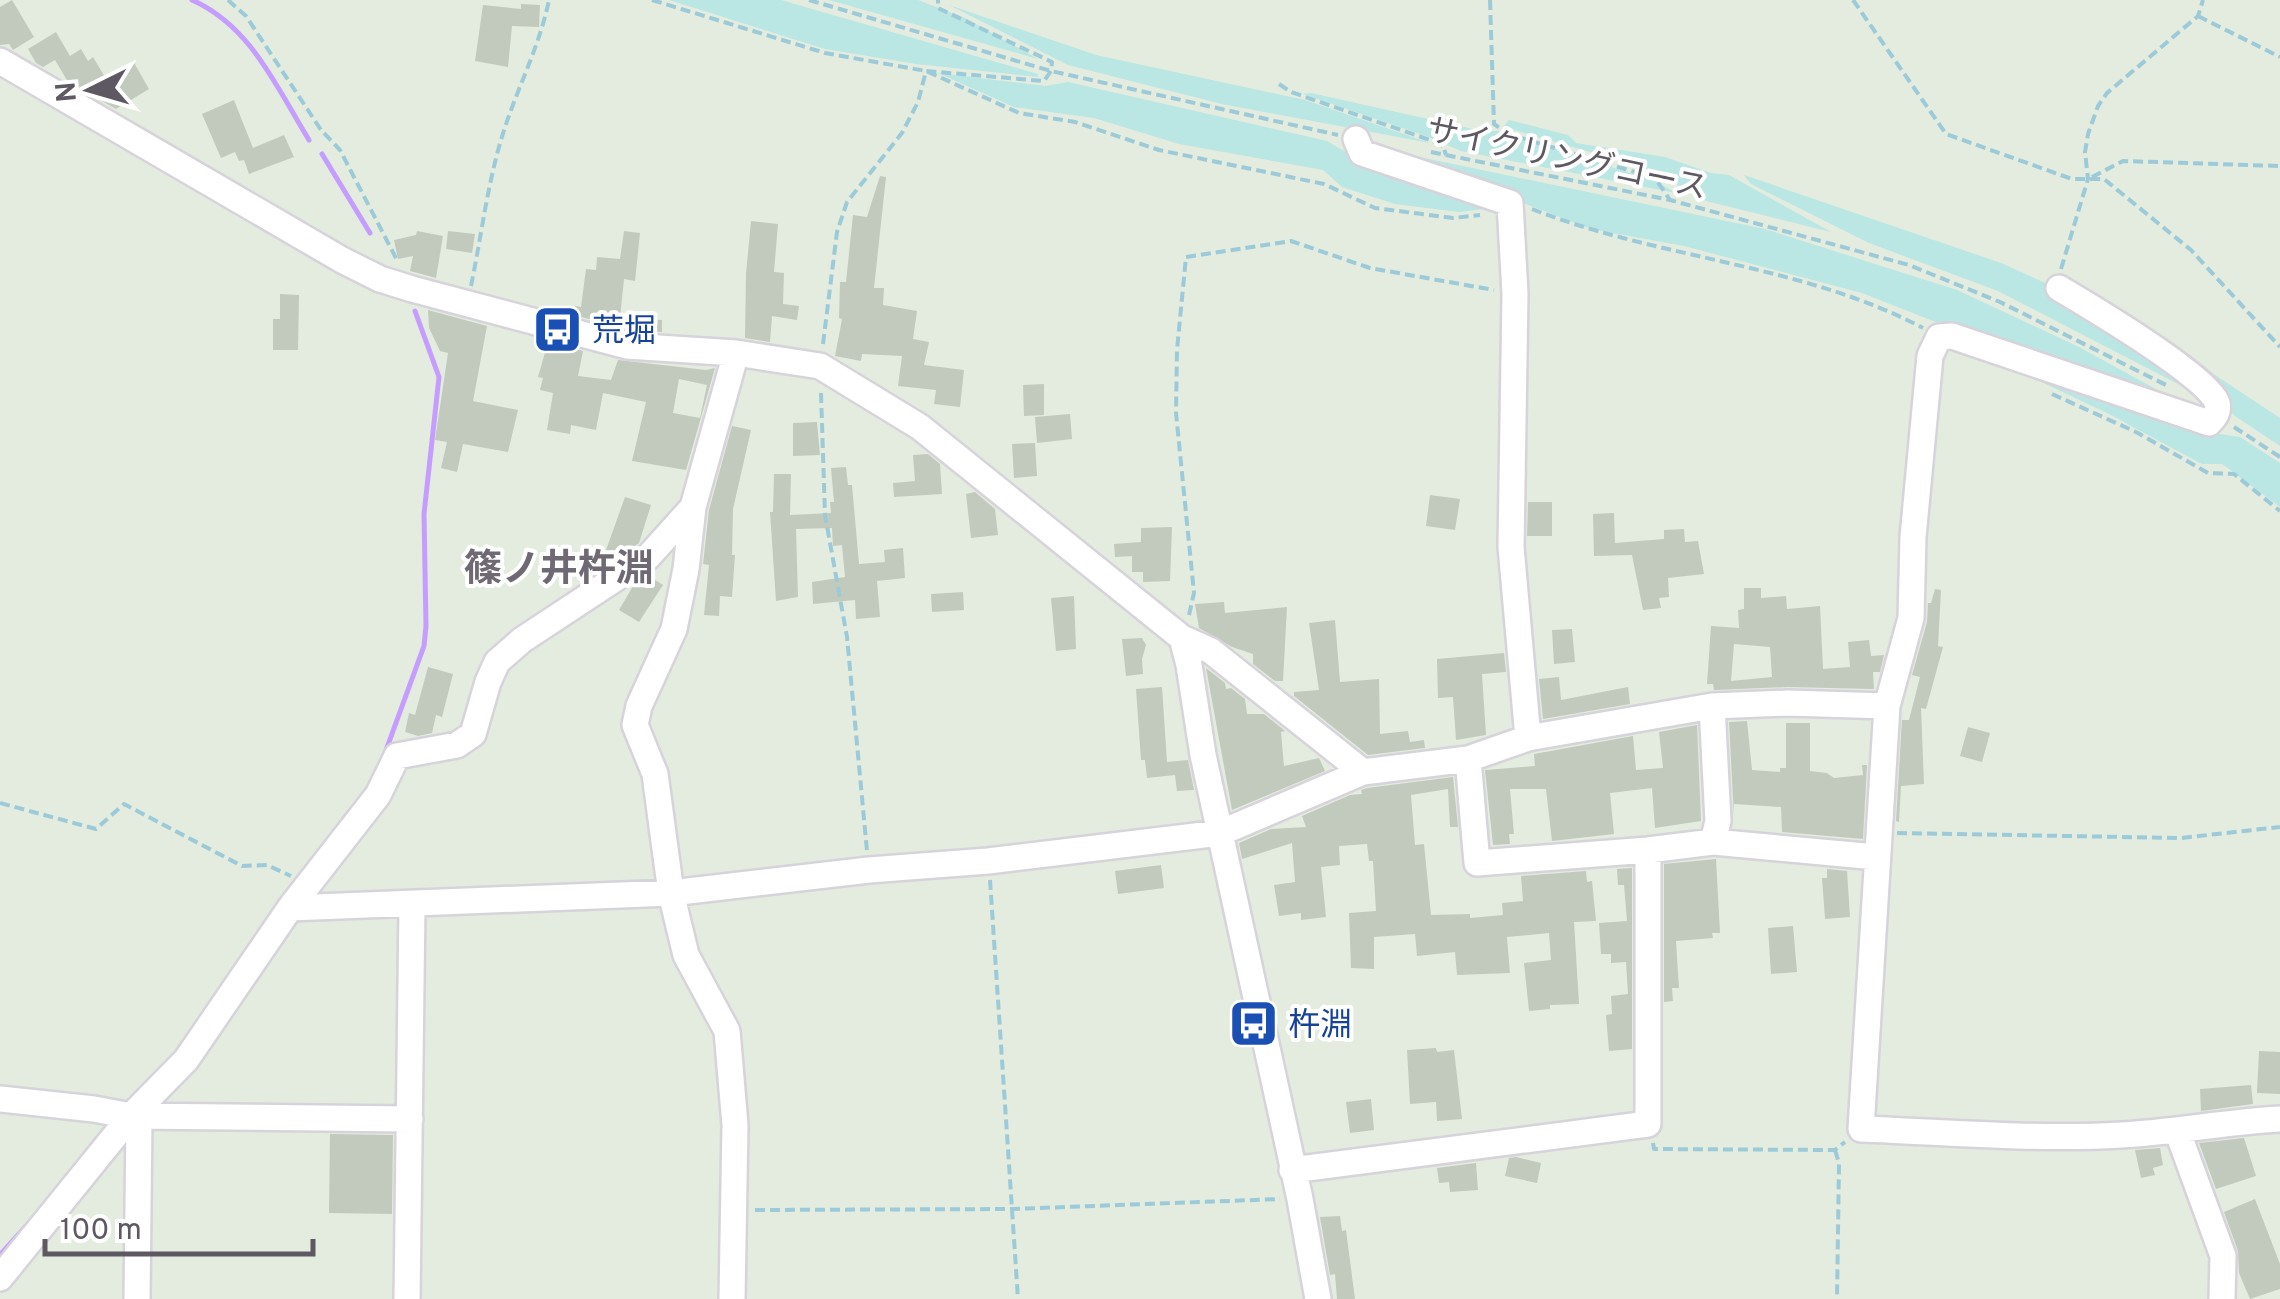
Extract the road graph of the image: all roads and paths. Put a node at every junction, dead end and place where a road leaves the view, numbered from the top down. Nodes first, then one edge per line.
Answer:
1 (228, 0) edge
2 (549, 0) edge
3 (652, 0) edge
4 (809, 0) edge
5 (938, 0) edge
6 (1490, 0) edge
7 (1852, 0) edge
8 (2203, 0) edge
9 (2198, 16) junction
10 (2280, 57) edge
11 (0, 62) edge
12 (926, 71) junction
13 (1051, 71) junction
14 (1278, 84) dead end
15 (1356, 140) joint
16 (1424, 151) dead end
17 (1447, 156) junction
18 (2280, 166) edge
19 (2088, 179) junction
20 (1670, 200) junction
21 (1512, 212) junction
22 (2059, 288) joint
23 (412, 289) junction
24 (1515, 294) junction
25 (467, 305) junction
26 (1939, 337) junction
27 (2280, 347) edge
28 (736, 353) junction
29 (820, 366) junction
30 (2176, 390) dead end
31 (2046, 392) dead end
32 (2216, 415) junction
33 (2280, 457) edge
34 (693, 506) junction
35 (2280, 511) edge
36 (1182, 638) junction
37 (1712, 706) junction
38 (1888, 706) junction
39 (1528, 738) junction
40 (1468, 759) junction
41 (1363, 772) junction
42 (0, 803) edge
43 (2280, 827) edge
44 (1220, 833) junction
45 (1713, 842) junction
46 (1877, 845) junction
47 (1648, 850) junction
48 (988, 861) junction
49 (869, 870) junction
50 (308, 884) junction
51 (671, 893) junction
52 (412, 905) junction
53 (290, 908) junction
54 (0, 1099) edge
55 (135, 1116) junction
56 (410, 1119) junction
57 (2280, 1119) edge
58 (1648, 1124) junction
59 (1861, 1129) junction
60 (2177, 1130) junction
61 (1835, 1150) junction
62 (1292, 1170) junction
63 (1300, 1199) junction
64 (1013, 1209) junction
65 (735, 1210) junction
66 (0, 1278) edge
67 (138, 1299) edge
68 (406, 1299) edge
69 (732, 1299) edge
70 (1018, 1299) edge
71 (1318, 1299) edge
72 (1837, 1299) edge
73 (2222, 1299) edge

1 - 23 path
2 - 25 path
3 - 12 path
4 - 13 path
5 - 13 path
6 - 20 path
7 - 19 path
8 - 9 path
9 - 10 path
9 - 19 path
11 - 23 street
12 - 13 path
12 - 21 path
12 - 29 path
13 - 15 path
14 - 17 path
15 - 21 street
16 - 17 path, サイクリングコース
17 - 20 path, サイクリングコース
18 - 19 path
19 - 22 path
19 - 27 path
20 - 30 path, サイクリングコース
21 - 24 street
21 - 26 path
22 - 32 street
23 - 25 street
24 - 36 path
24 - 39 street
25 - 28 street
26 - 32 street
26 - 38 street
28 - 29 street
28 - 34 street
29 - 36 street
29 - 49 path
31 - 35 path
32 - 33 path
34 - 50 street
34 - 51 street
36 - 41 street
36 - 44 street
37 - 38 street
37 - 39 street
37 - 45 street
38 - 46 street
39 - 40 street
40 - 41 street
40 - 47 street
41 - 44 street
42 - 50 path
43 - 46 path
44 - 48 street
44 - 62 street
45 - 46 street
45 - 47 street
46 - 59 street
47 - 58 street
48 - 49 street
48 - 64 path
49 - 51 street
50 - 53 street
51 - 52 street
51 - 65 street
52 - 53 street
52 - 56 street
53 - 55 street
54 - 55 street
55 - 56 street
55 - 66 street
55 - 67 street
56 - 68 street
57 - 60 street
58 - 61 path
58 - 62 street
59 - 60 street
59 - 61 path
60 - 73 street
61 - 72 path
62 - 63 street
63 - 64 path
63 - 71 street
64 - 65 path
64 - 70 path
65 - 69 street

